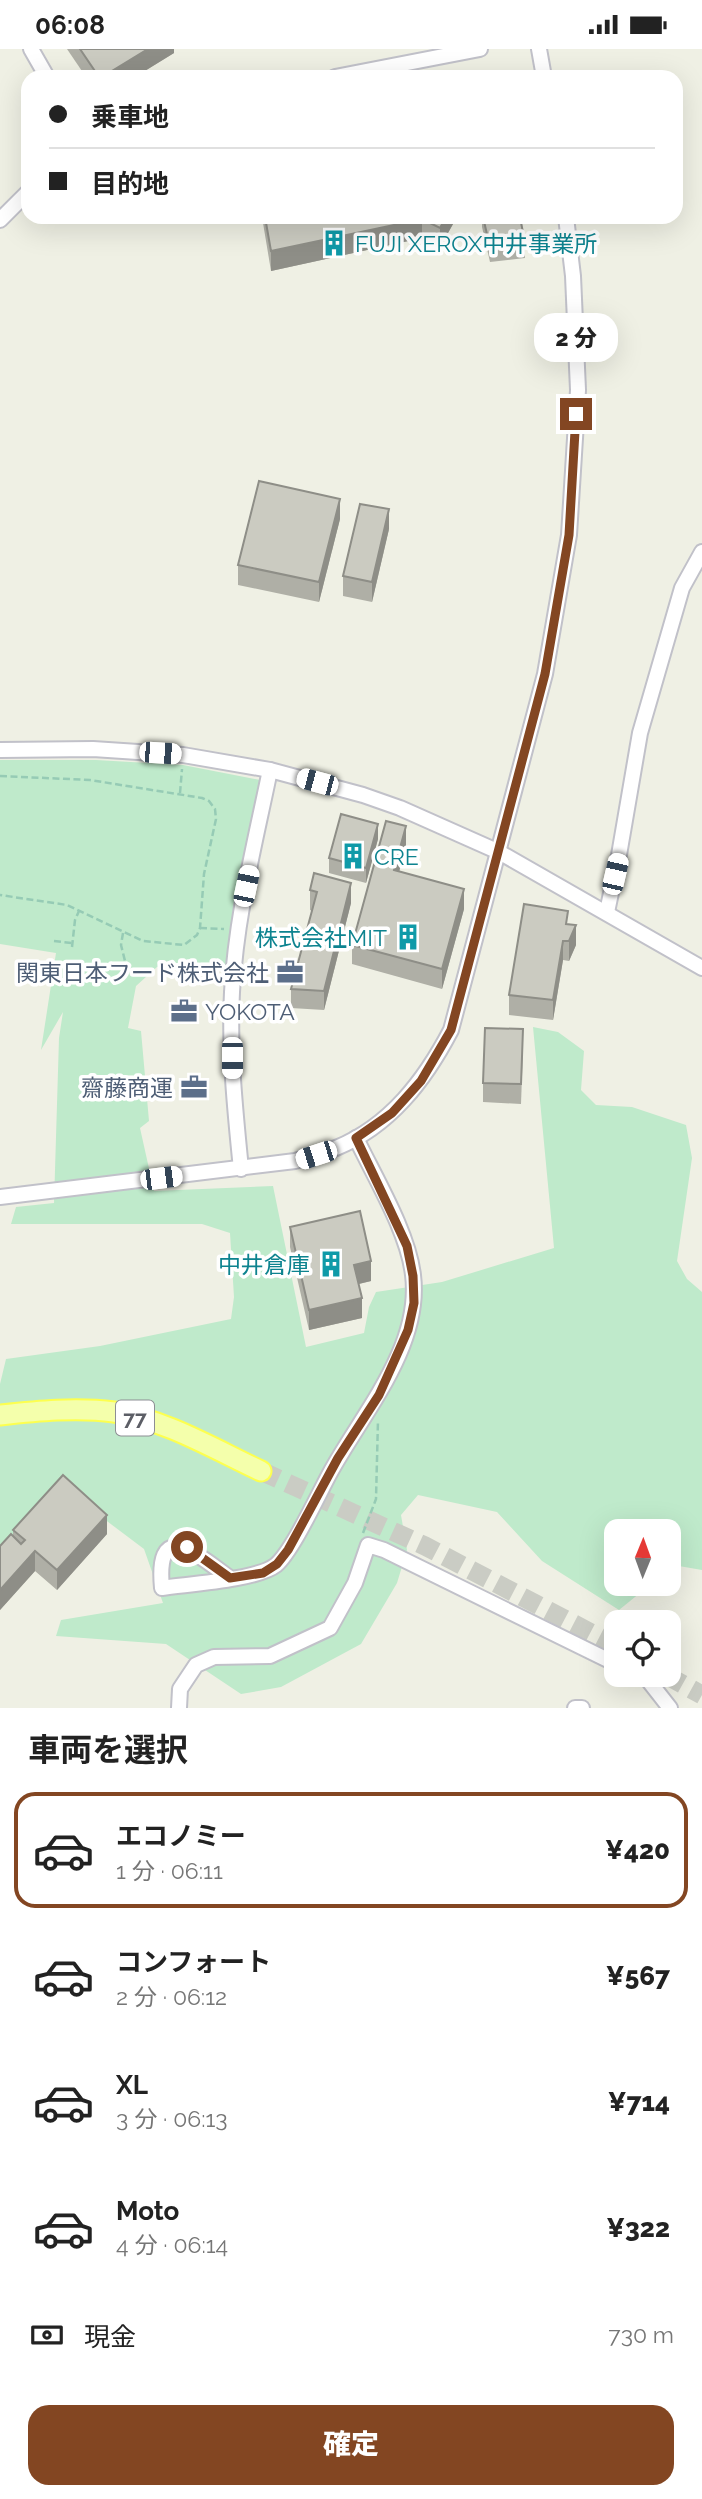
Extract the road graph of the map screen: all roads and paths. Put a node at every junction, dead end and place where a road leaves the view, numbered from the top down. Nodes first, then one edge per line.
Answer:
1 (32, 49) edge
2 (480, 49) edge
3 (539, 49) edge
4 (43, 70) edge
5 (371, 70) edge
6 (543, 70) edge
7 (21, 199) edge
8 (0, 221) edge
9 (567, 224) edge
10 (702, 552) edge
11 (0, 750) edge
12 (183, 755) junction
13 (270, 770) junction
14 (0, 775) edge
15 (180, 794) junction
16 (499, 852) junction
17 (0, 895) edge
18 (79, 911) junction
19 (607, 912) junction
20 (200, 928) junction
21 (238, 930) junction
22 (124, 933) junction
23 (54, 941) dead end
24 (702, 968) edge
25 (127, 969) dead end
26 (356, 1138) junction
27 (241, 1169) junction
28 (0, 1197) edge
29 (379, 1395) junction
30 (0, 1415) edge
31 (261, 1471) tunnel mouth
32 (362, 1535) dead end
33 (230, 1578) junction
34 (604, 1658) edge
35 (654, 1687) edge
36 (179, 1708) edge
37 (575, 1708) edge
38 (582, 1708) edge
39 (670, 1708) edge

1 - 4 street
2 - 5 street
3 - 6 street
7 - 8 street
9 - 16 street
10 - 19 street
11 - 12 street
12 - 13 street
12 - 15 path
13 - 16 street
13 - 21 street
14 - 15 path
15 - 20 path
16 - 19 street
16 - 26 street
17 - 18 path
18 - 22 path
18 - 23 path
19 - 24 street
20 - 21 path
20 - 22 path
21 - 27 street
22 - 25 path
26 - 27 street
26 - 29 street
27 - 28 street
29 - 32 path
29 - 33 street
30 - 31 main road, 77
33 - 33 street
34 - 36 street
35 - 39 street
37 - 38 street

